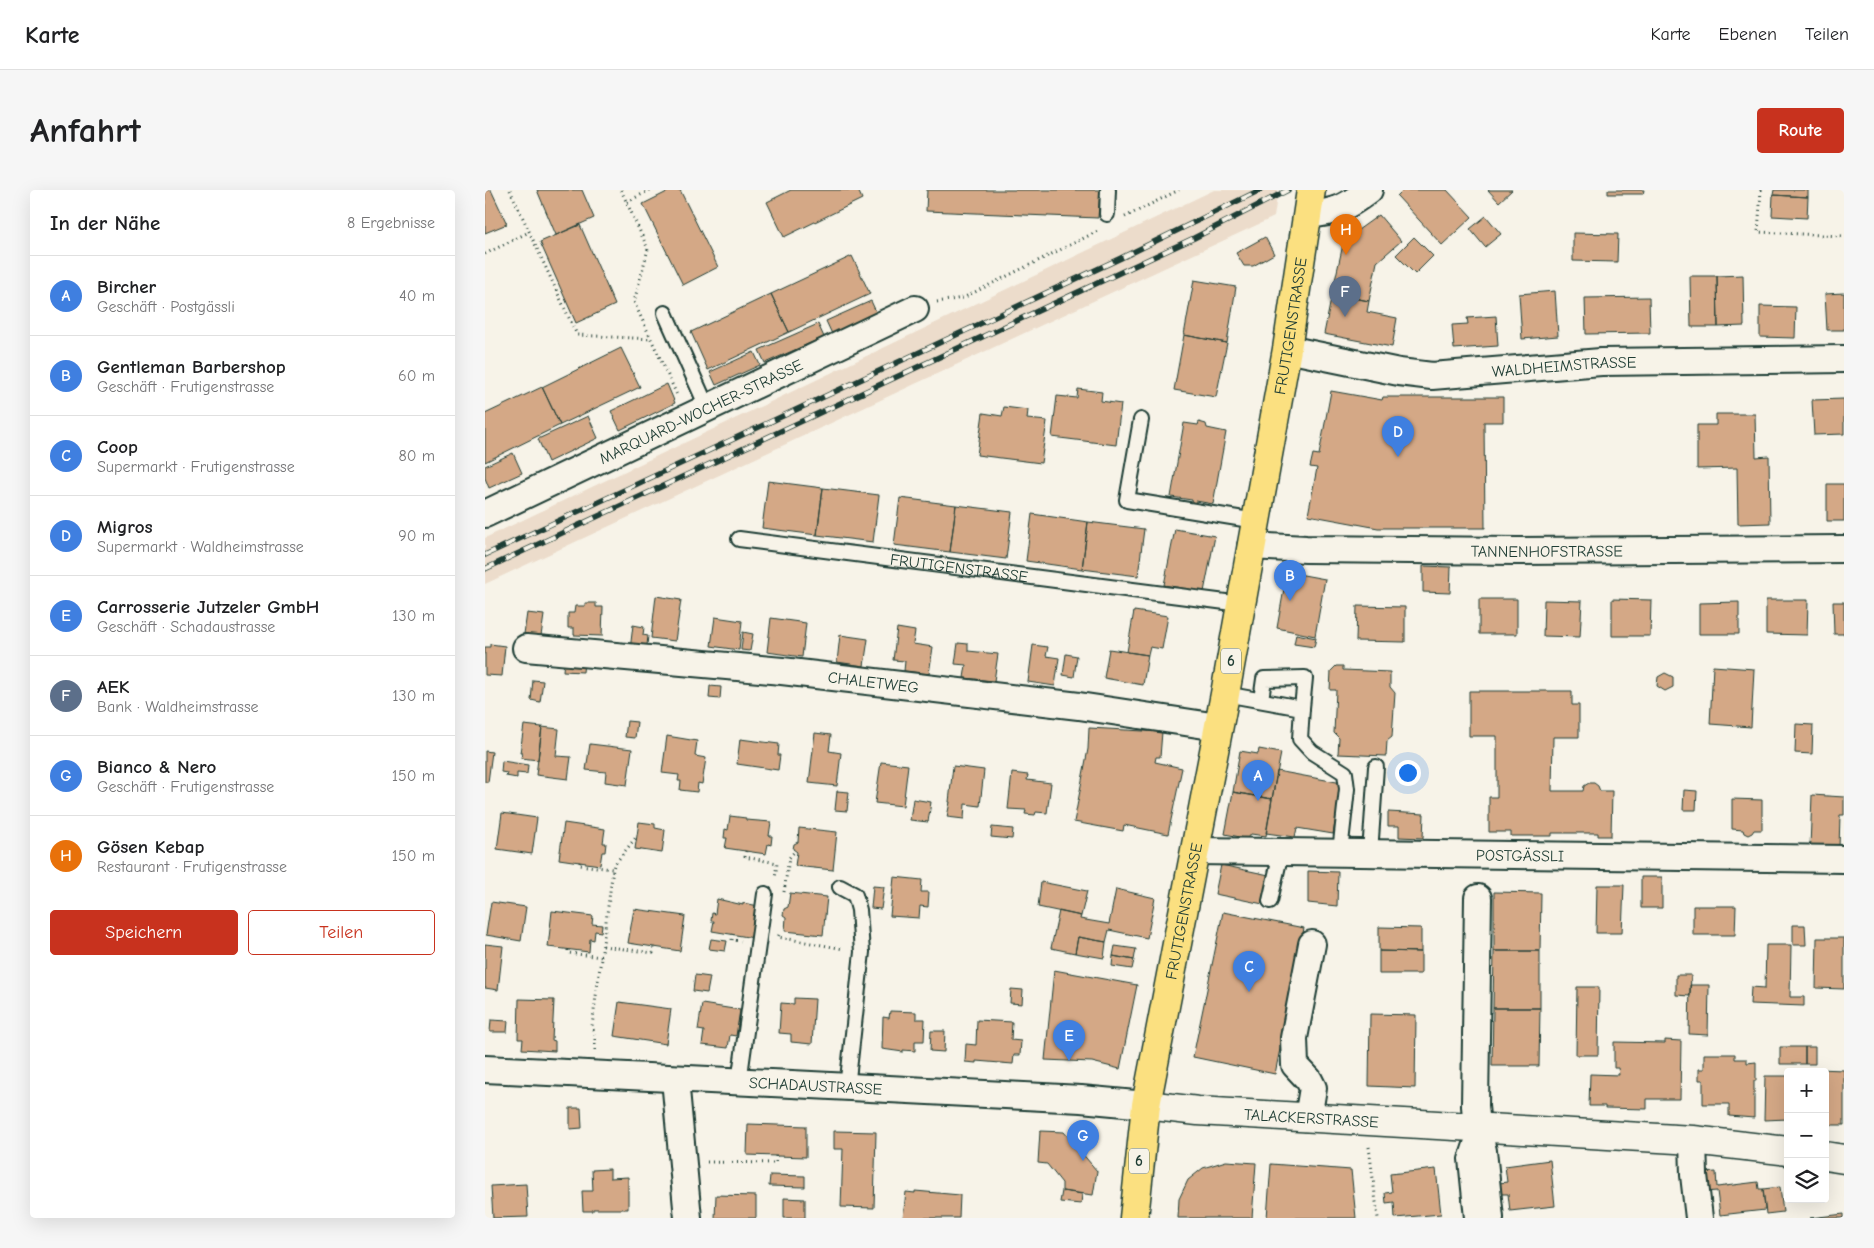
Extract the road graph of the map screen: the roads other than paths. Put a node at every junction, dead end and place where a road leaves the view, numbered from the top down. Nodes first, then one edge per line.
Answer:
1 (1108, 190) edge
2 (1369, 190) edge
3 (1310, 203) edge
4 (1106, 220) road end
5 (915, 309) road end
6 (665, 313) dead end
7 (1287, 349) junction
8 (1844, 359) edge
9 (707, 407) junction
10 (1141, 420) dead end
11 (485, 514) edge
12 (1254, 533) junction
13 (739, 539) dead end
14 (1844, 549) edge
15 (1241, 604) junction
16 (526, 648) dead end
17 (1225, 694) junction
18 (1261, 700) junction
19 (1302, 708) junction
20 (1218, 727) junction
21 (1376, 767) dead end
22 (1195, 851) junction
23 (1281, 852) junction
24 (1340, 852) junction
25 (1369, 853) junction
26 (1844, 859) edge
27 (840, 887) dead end
28 (765, 894) dead end
29 (1478, 898) dead end
30 (1270, 901) dead end
31 (1312, 944) dead end
32 (485, 1069) edge
33 (675, 1079) junction
34 (739, 1082) junction
35 (847, 1088) junction
36 (1146, 1105) junction
37 (1308, 1118) junction
38 (1477, 1127) junction
39 (1693, 1140) junction
40 (1784, 1151) edge
41 (1829, 1157) edge
42 (1844, 1159) edge
43 (689, 1218) edge
44 (1134, 1218) edge
45 (1472, 1218) edge
46 (1490, 1218) edge
47 (1699, 1218) edge

1 - 4 lane
2 - 3 street
3 - 7 main road, FRUTIGENSTRASSE / 6
5 - 9 street, MARQUARD-WOCHER-STRASSE
6 - 9 lane
7 - 8 street, WALDHEIMSTRASSE
7 - 12 main road, FRUTIGENSTRASSE / 6
9 - 11 street, MARQUARD-WOCHER-STRASSE
10 - 12 lane
12 - 14 street, TANNENHOFSTRASSE
12 - 15 main road, FRUTIGENSTRASSE / 6
13 - 15 lane, FRUTIGENSTRASSE
15 - 17 main road, FRUTIGENSTRASSE / 6
16 - 20 street, CHALETWEG
17 - 18 lane
17 - 20 main road, FRUTIGENSTRASSE / 6
18 - 19 lane
18 - 19 lane
19 - 24 lane
20 - 22 main road, FRUTIGENSTRASSE / 6
21 - 25 lane
22 - 23 street, POSTGÄSSLI
22 - 36 main road, FRUTIGENSTRASSE / 6
23 - 24 street, POSTGÄSSLI
23 - 30 lane
24 - 25 street, POSTGÄSSLI
25 - 26 street, POSTGÄSSLI
27 - 35 lane
28 - 34 lane
29 - 38 street
31 - 37 street
32 - 33 street, SCHADAUSTRASSE
33 - 34 street, SCHADAUSTRASSE
33 - 43 street
34 - 35 street, SCHADAUSTRASSE
35 - 36 street, SCHADAUSTRASSE
36 - 37 main road, TALACKERSTRASSE
36 - 44 main road, FRUTIGENSTRASSE / 6
37 - 38 main road, TALACKERSTRASSE
38 - 39 main road, TALACKERSTRASSE
38 - 45 lane
38 - 46 street
39 - 40 main road, TALACKERSTRASSE
39 - 47 street
41 - 42 main road

